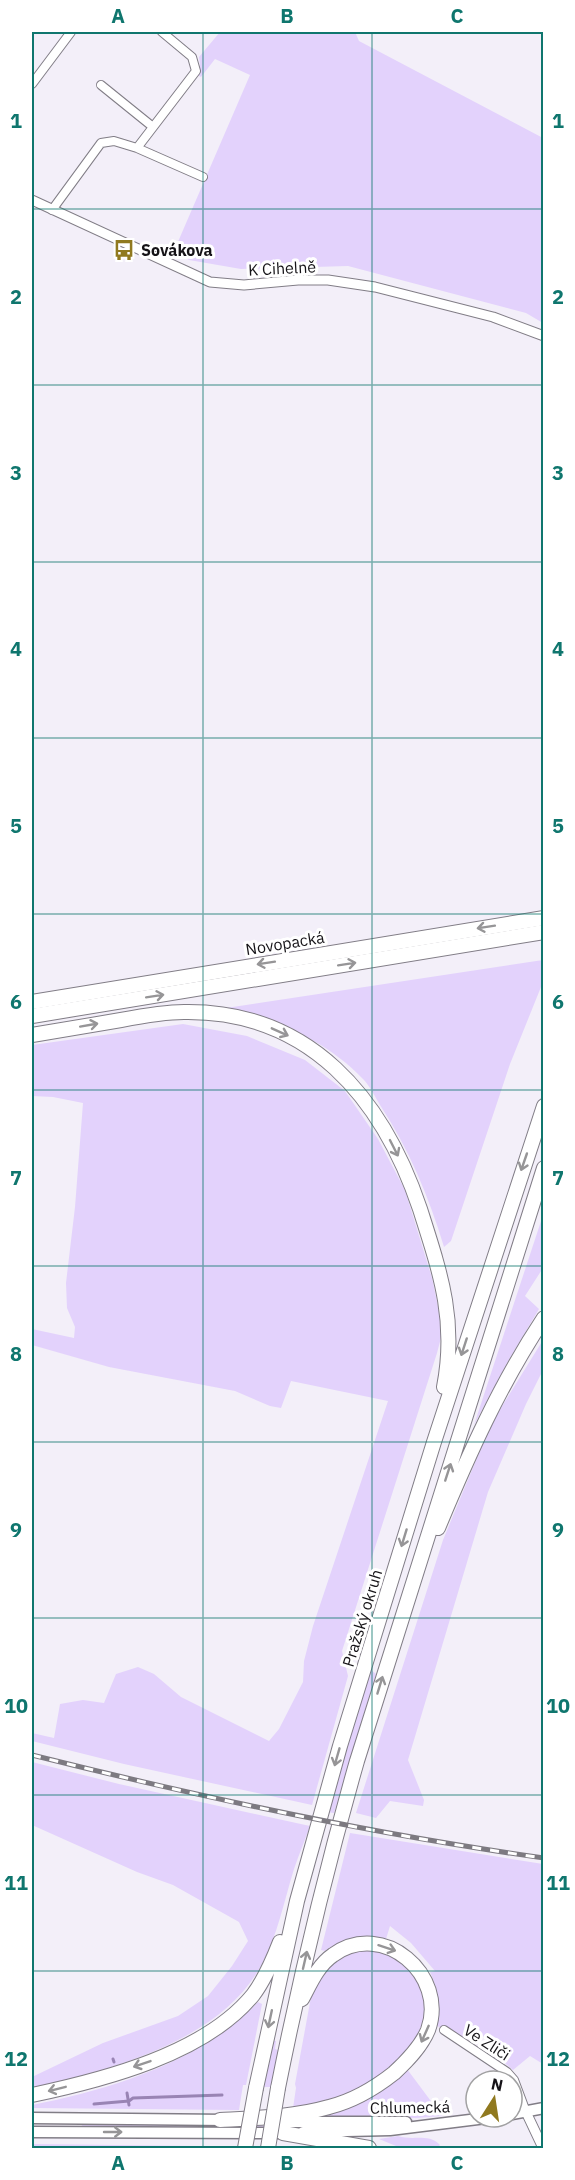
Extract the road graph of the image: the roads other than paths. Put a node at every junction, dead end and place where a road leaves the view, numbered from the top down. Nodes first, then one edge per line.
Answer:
1 (71, 32) edge
2 (165, 32) edge
3 (32, 84) edge
4 (100, 85) dead end
5 (153, 127) junction
6 (137, 148) junction
7 (203, 177) dead end
8 (32, 200) edge
9 (52, 210) junction
10 (543, 336) edge
11 (543, 918) edge
12 (543, 932) edge
13 (32, 1002) edge
14 (32, 1016) edge
15 (32, 1035) edge
16 (543, 1106) edge
17 (543, 1168) edge
18 (543, 1318) edge
19 (434, 1442) junction
20 (405, 1608) junction
21 (297, 1901) junction
22 (292, 2017) junction
23 (444, 2030) dead end
24 (32, 2095) edge
25 (543, 2108) edge
26 (526, 2112) junction
27 (32, 2118) edge
28 (220, 2120) junction
29 (464, 2121) joint
30 (32, 2132) edge
31 (283, 2133) junction
32 (245, 2148) edge
33 (268, 2148) edge
34 (369, 2148) edge
35 (543, 2148) edge

1 - 3 street
2 - 5 street
4 - 5 street
5 - 6 street
6 - 7 street
6 - 9 street
8 - 9 street, K Cihelně
9 - 10 street, K Cihelně
11 -> 13 highway, Novopacká
14 -> 12 highway, Novopacká
15 -> 19 highway
16 -> 19 highway, Pražský okruh
20 -> 17 highway
18 - 20 highway
19 -> 21 highway, Pražský okruh
22 -> 20 highway
21 -> 24 highway
21 -> 32 highway, Pražský okruh, bridge
22 -> 28 highway
22 - 33 highway, bridge
23 - 26 street, Ve Zliči
25 - 26 main road
26 - 35 street
27 - 28 main road, Chlumecká
28 - 29 main road, Chlumecká
29 - 31 main road, Chlumecká
30 -> 31 main road, Chlumecká
31 - 34 highway

